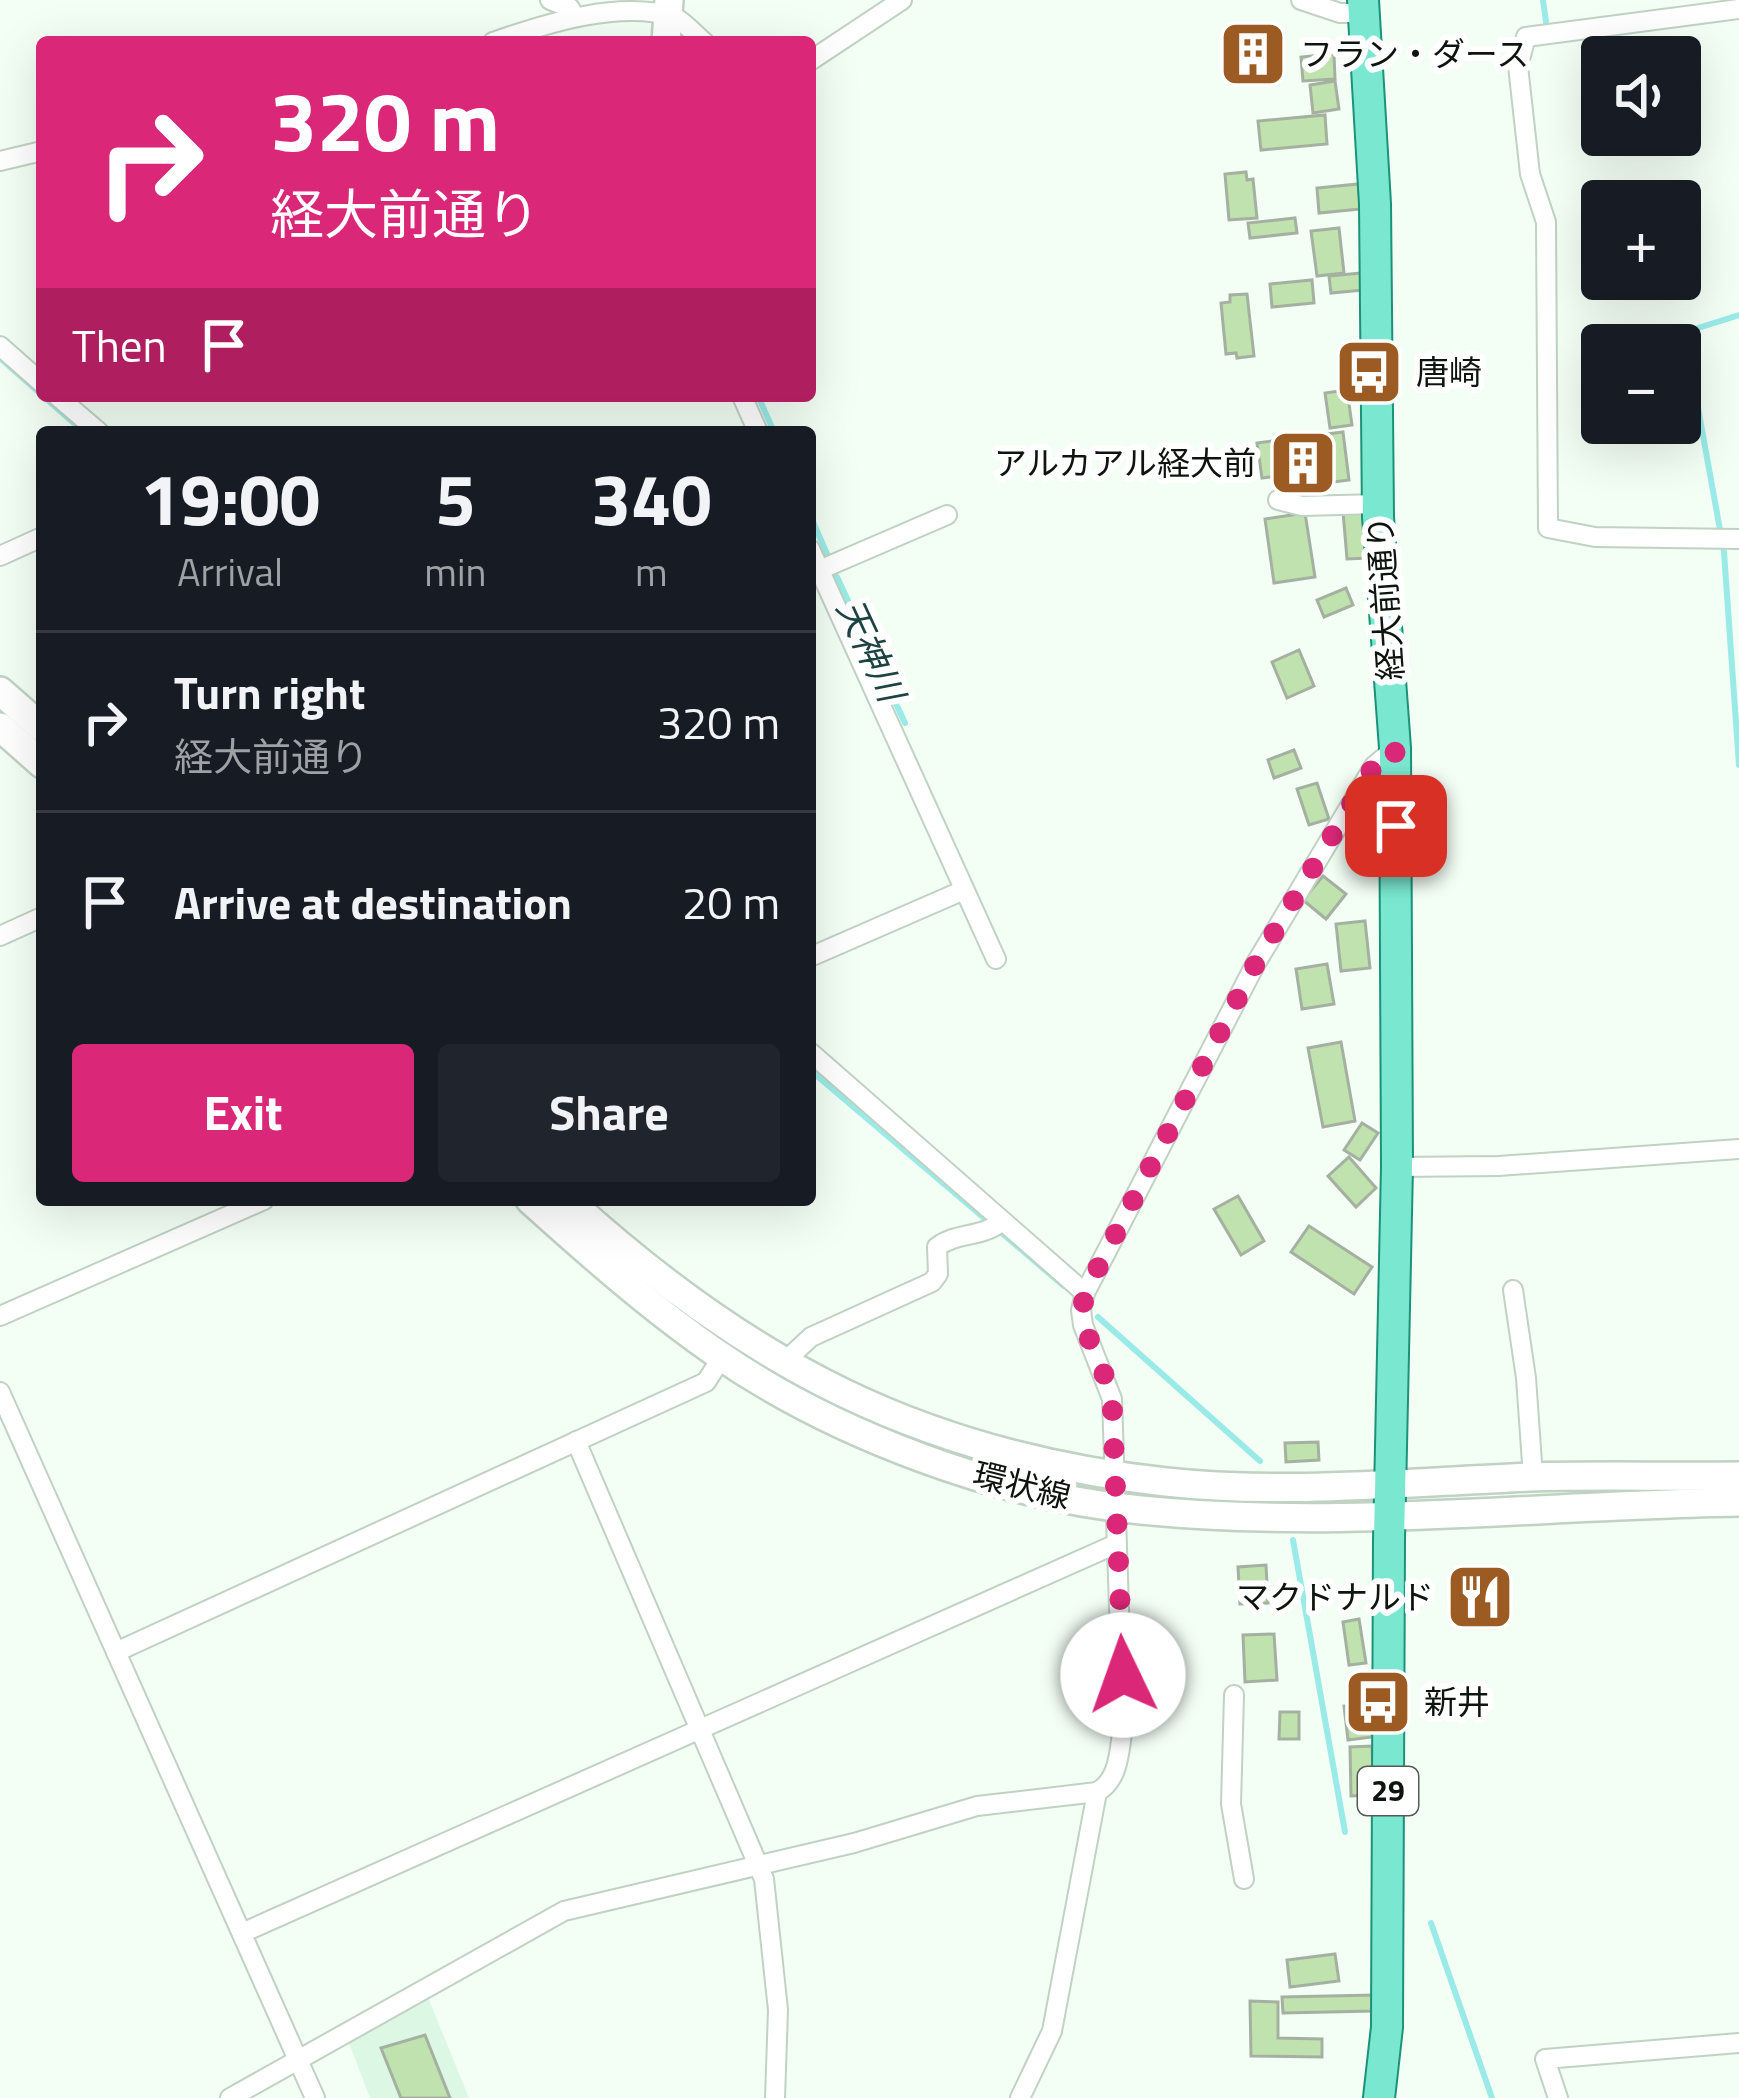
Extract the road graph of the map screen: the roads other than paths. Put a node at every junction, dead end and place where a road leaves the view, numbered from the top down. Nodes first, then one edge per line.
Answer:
1 (550, 0) edge
2 (902, 0) edge
3 (1300, 0) edge
4 (1363, 7) edge
5 (1739, 9) edge
6 (573, 14) junction
7 (668, 19) edge
8 (511, 36) edge
9 (695, 36) edge
10 (816, 57) edge
11 (36, 152) edge
12 (0, 161) edge
13 (0, 346) edge
14 (36, 378) edge
15 (64, 402) edge
16 (92, 426) edge
17 (1278, 500) dead end
18 (1378, 503) junction
19 (947, 515) dead end
20 (1739, 539) edge
21 (36, 540) edge
22 (0, 556) edge
23 (816, 572) edge
24 (816, 574) edge
25 (0, 691) edge
26 (36, 723) edge
27 (0, 727) edge
28 (1395, 748) junction
29 (36, 759) edge
30 (964, 890) junction
31 (36, 920) edge
32 (0, 936) edge
33 (816, 954) edge
34 (996, 959) dead end
35 (816, 1057) edge
36 (1739, 1149) edge
37 (1397, 1167) junction
38 (249, 1206) edge
39 (537, 1206) edge
40 (575, 1206) edge
41 (1002, 1221) junction
42 (1513, 1290) dead end
43 (1085, 1293) junction
44 (0, 1316) edge
45 (722, 1357) junction
46 (783, 1363) junction
47 (0, 1392) edge
48 (576, 1441) junction
49 (1115, 1475) junction
50 (1739, 1476) edge
51 (1533, 1477) junction
52 (1390, 1500) junction
53 (1739, 1502) edge
54 (1116, 1507) junction
55 (1116, 1544) junction
56 (116, 1652) junction
57 (1234, 1695) dead end
58 (699, 1728) junction
59 (1097, 1792) junction
60 (759, 1864) junction
61 (1244, 1879) dead end
62 (242, 1933) junction
63 (1739, 2043) edge
64 (298, 2060) junction
65 (230, 2098) edge
66 (315, 2098) edge
67 (775, 2098) edge
68 (1020, 2098) edge
69 (1379, 2098) edge
70 (1558, 2098) edge

1 - 6 street
2 - 10 street
3 - 4 street
4 - 18 main road, 経大前通り / 29
5 - 20 street
6 - 7 street
6 - 8 street
7 - 9 street
11 - 12 street
13 - 14 street
15 - 16 street
17 - 18 street
18 - 28 main road, 経大前通り / 29
19 - 23 street
21 - 22 street
24 - 30 street
25 - 26 street
27 - 29 street
28 - 37 main road, 経大前通り / 29
28 - 43 street
30 - 33 street
30 - 34 street
31 - 32 street
35 - 41 street
36 - 37 street
37 - 52 main road, 経大前通り / 29
38 - 44 street
39 - 45 street, 環状線
40 - 46 street, 環状線
41 - 43 street
41 - 46 street
42 - 51 street
43 - 49 street
45 - 48 street
45 - 54 street, 環状線
46 - 49 street, 環状線
47 - 56 street
48 - 56 street
48 - 58 street
49 - 52 street, 環状線
49 - 54 street
50 - 51 street, 環状線
51 - 52 street, 環状線
52 - 53 street, 環状線
52 - 54 street, 環状線
52 - 69 main road, 29
54 - 55 street
55 - 58 street
55 - 59 street
56 - 62 street
57 - 61 street
58 - 60 street
58 - 62 street
59 - 60 street
59 - 68 street
60 - 64 street
60 - 67 street
62 - 64 street
63 - 70 street
64 - 65 street
64 - 66 street

